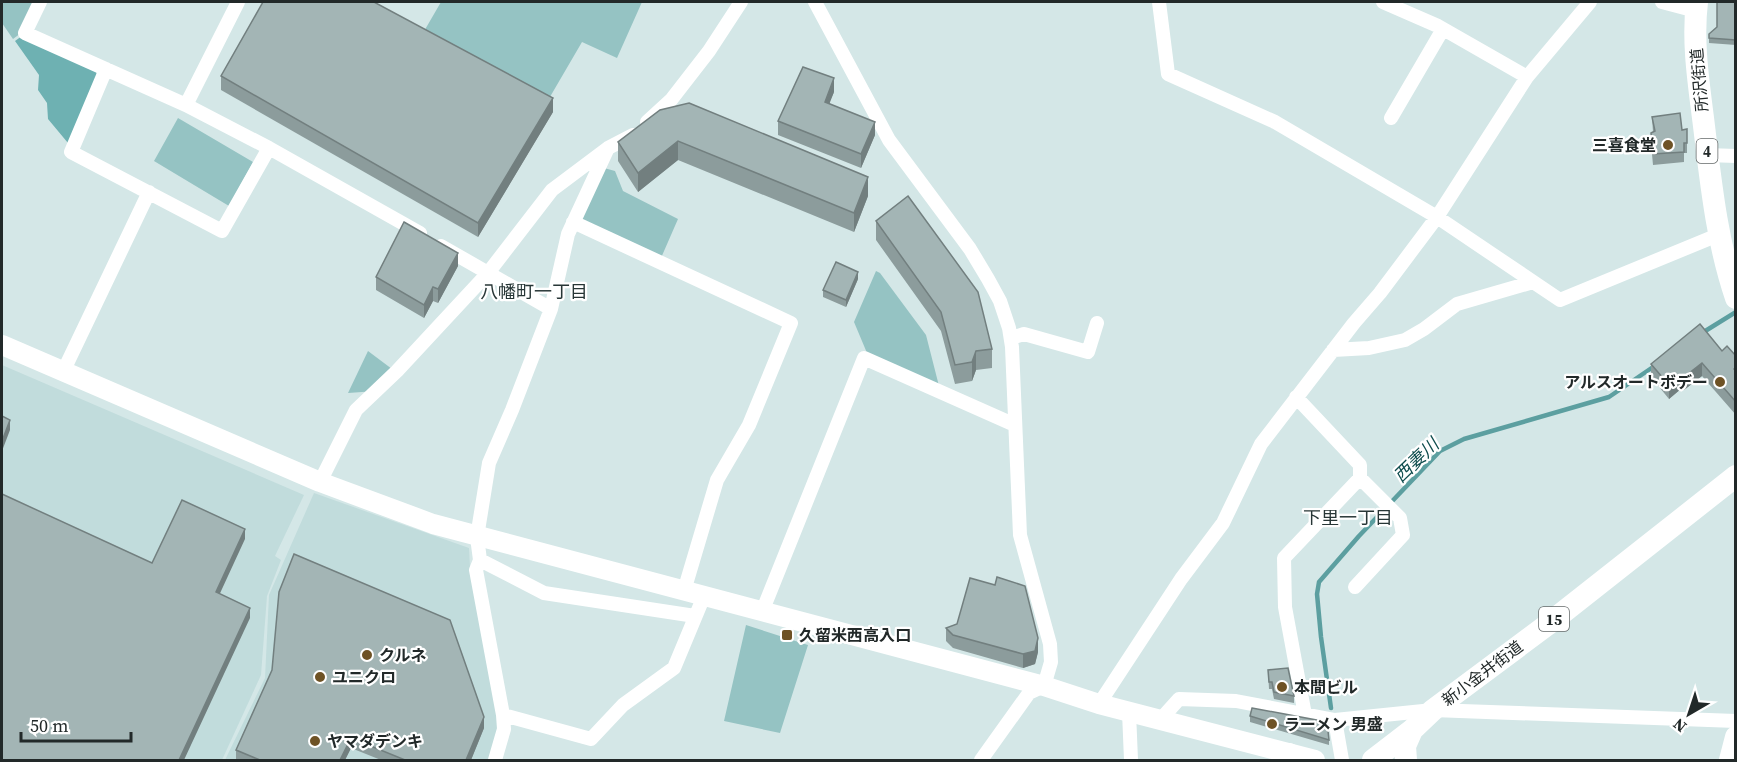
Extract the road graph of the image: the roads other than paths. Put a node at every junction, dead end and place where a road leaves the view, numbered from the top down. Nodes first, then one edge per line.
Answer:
1 (40, 2) edge
2 (238, 2) edge
3 (741, 2) edge
4 (815, 2) edge
5 (1159, 2) edge
6 (1383, 2) edge
7 (1590, 2) edge
8 (1662, 2) edge
9 (1697, 6) edge
10 (1414, 8) edge
11 (1443, 29) junction
12 (106, 69) junction
13 (1527, 77) junction
14 (186, 105) junction
15 (1390, 118) dead end
16 (269, 148) junction
17 (608, 148) junction
18 (1707, 155) junction
19 (1736, 156) edge
20 (149, 192) junction
21 (1437, 217) junction
22 (573, 222) junction
23 (1718, 235) junction
24 (488, 273) junction
25 (1533, 282) junction
26 (1736, 298) edge
27 (551, 309) junction
28 (1097, 323) dead end
29 (1011, 338) junction
30 (2, 345) edge
31 (1333, 350) junction
32 (63, 372) junction
33 (1296, 397) junction
34 (1015, 425) junction
35 (1736, 476) edge
36 (1360, 478) junction
37 (320, 482) junction
38 (477, 537) junction
39 (480, 560) junction
40 (1355, 587) dead end
41 (684, 591) junction
42 (704, 596) junction
43 (762, 612) junction
44 (695, 616) junction
45 (1044, 686) junction
46 (1099, 704) junction
47 (1433, 710) junction
48 (1129, 712) junction
49 (503, 715) junction
50 (1305, 715) junction
51 (1161, 719) junction
52 (1335, 720) junction
53 (1736, 721) edge
54 (1412, 730) junction
55 (1736, 737) edge
56 (1292, 757) edge
57 (495, 760) edge
58 (981, 760) edge
59 (1131, 760) edge
60 (1315, 760) edge
61 (1342, 760) edge
62 (1373, 760) edge
63 (1406, 760) edge
64 (1730, 760) edge

1 - 12 street
2 - 14 street
3 - 17 street
4 - 29 street
5 - 21 street
6 - 10 street
7 - 13 street
8 - 9 street
9 - 18 main road, 所沢街道 / 4
10 - 11 street
11 - 13 street
11 - 15 street
12 - 14 street
12 - 20 street
13 - 21 street
14 - 16 street
16 - 20 street
16 - 24 street
17 - 22 street
17 - 24 street
18 - 19 street
18 - 23 main road, 所沢街道 / 4
20 - 32 street
21 - 25 street
21 - 31 street
22 - 27 street
22 - 41 street
23 - 25 street
23 - 26 main road, 所沢街道 / 4
24 - 27 street
24 - 37 street
25 - 31 street
27 - 38 street
28 - 29 street
29 - 34 street
30 - 32 street
31 - 33 street
32 - 37 street
33 - 36 street
33 - 46 street
34 - 43 street
34 - 45 street
35 - 47 main road, 新小金井街道 / 15
36 - 40 street
36 - 50 street
37 - 38 street
38 - 39 street
38 - 41 street
39 - 44 street
39 - 49 street
41 - 42 street
42 - 43 street
42 - 44 street
43 - 45 street
44 - 49 street
45 - 46 street
45 - 58 street
46 - 48 street
47 - 52 street
47 - 53 street
47 - 54 main road, 新小金井街道 / 15
48 - 51 street
48 - 59 street
49 - 57 street
50 - 51 street
50 - 52 street
51 - 56 street
52 - 61 street
54 - 62 main road, 新小金井街道 / 15
54 - 63 main road
55 - 64 main road
56 - 60 street

